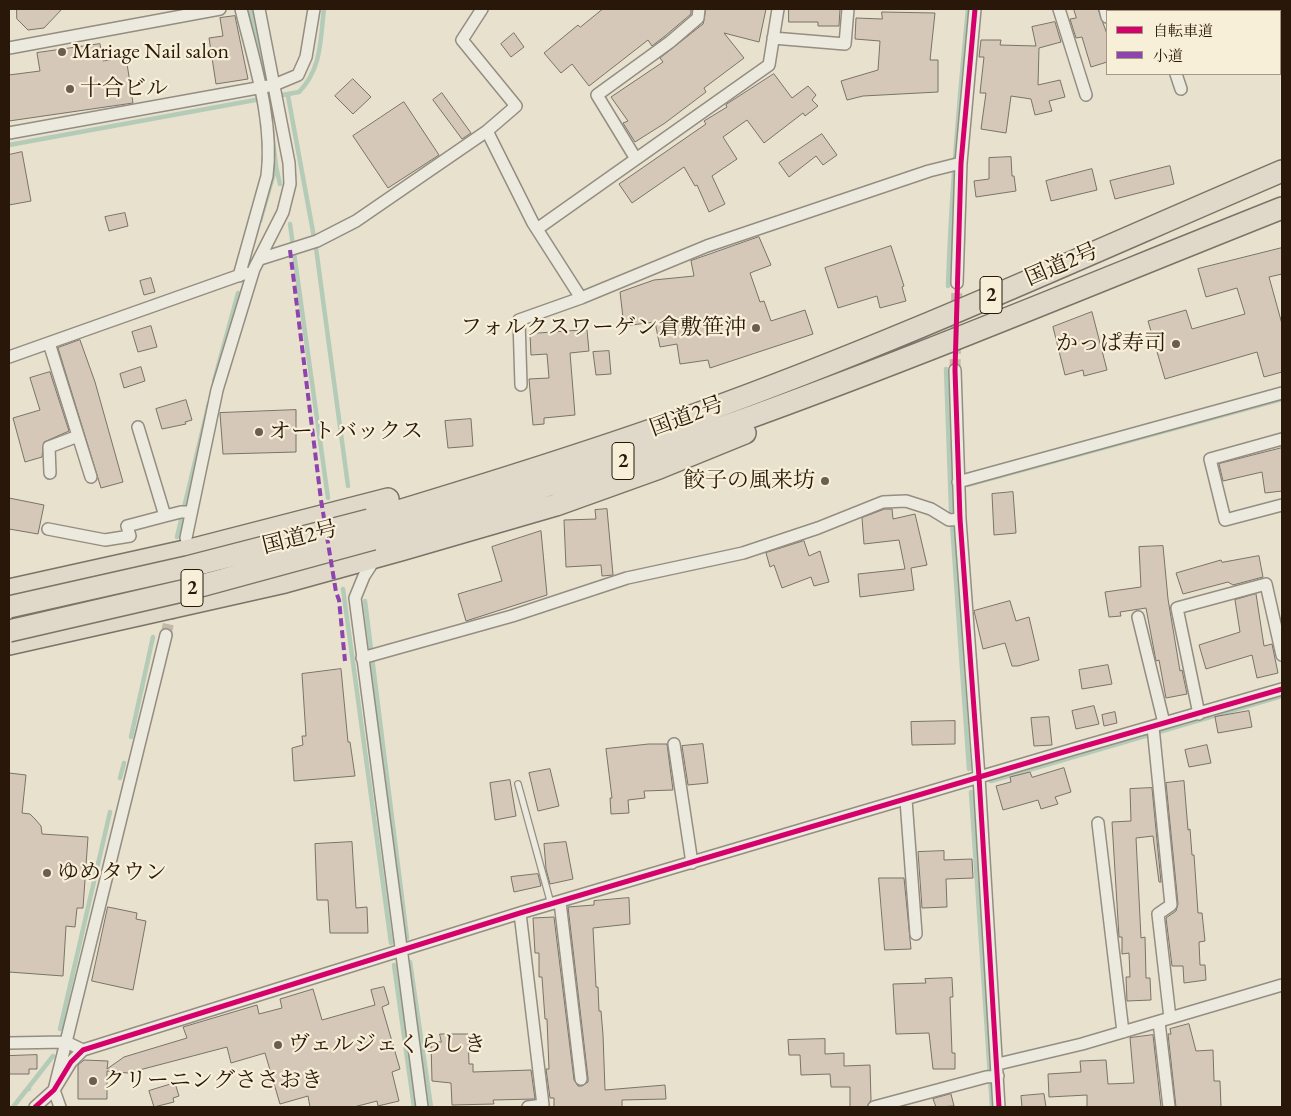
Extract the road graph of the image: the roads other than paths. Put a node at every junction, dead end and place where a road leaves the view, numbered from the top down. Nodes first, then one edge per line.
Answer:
1 (220, 9) edge
2 (241, 9) edge
3 (259, 9) edge
4 (314, 9) edge
5 (482, 9) edge
6 (699, 9) edge
7 (778, 9) edge
8 (848, 9) edge
9 (975, 9) edge
10 (1059, 9) edge
11 (773, 38) junction
12 (9, 48) edge
13 (1176, 75) edge
14 (1181, 89) dead end
15 (276, 94) junction
16 (1086, 95) dead end
17 (262, 97) junction
18 (273, 124) junction
19 (487, 131) junction
20 (9, 133) edge
21 (636, 159) junction
22 (955, 164) junction
23 (1282, 171) edge
24 (1282, 208) edge
25 (537, 229) junction
26 (260, 259) junction
27 (254, 270) junction
28 (239, 276) junction
29 (957, 283) tunnel mouth
30 (581, 298) junction
31 (49, 343) junction
32 (9, 357) edge
33 (955, 370) tunnel mouth
34 (521, 385) dead end
35 (1282, 393) edge
36 (698, 414) junction
37 (138, 427) dead end
38 (78, 436) junction
39 (1282, 439) edge
40 (50, 473) dead end
41 (91, 477) dead end
42 (958, 482) junction
43 (1282, 505) edge
44 (187, 512) junction
45 (165, 516) junction
46 (955, 520) junction
47 (48, 529) dead end
48 (186, 538) dead end
49 (373, 538) junction
50 (9, 590) edge
51 (9, 607) edge
52 (1138, 617) dead end
53 (9, 631) edge
54 (166, 635) tunnel mouth
55 (9, 644) edge
56 (1282, 655) edge
57 (368, 657) junction
58 (1282, 689) edge
59 (1198, 714) junction
60 (1157, 730) junction
61 (674, 744) dead end
62 (979, 777) junction
63 (518, 784) dead end
64 (906, 800) junction
65 (1098, 823) dead end
66 (692, 863) junction
67 (556, 903) junction
68 (520, 913) junction
69 (916, 934) dead end
70 (400, 951) junction
71 (1282, 985) edge
72 (1165, 1020) junction
73 (1123, 1032) junction
74 (66, 1042) junction
75 (9, 1043) edge
76 (84, 1050) junction
77 (998, 1064) junction
78 (993, 1077) junction
79 (581, 1079) dead end
80 (54, 1090) junction
81 (35, 1107) edge
82 (60, 1107) edge
83 (422, 1107) edge
84 (528, 1107) edge
85 (874, 1107) edge
86 (999, 1107) edge
87 (1169, 1107) edge

1 - 12 street
2 - 17 street
3 - 15 street
4 - 15 street
5 - 19 street
6 - 21 street
7 - 11 street
8 - 11 street
9 - 22 street
10 - 16 street
11 - 21 street
13 - 14 street
15 - 17 street
15 - 18 street
17 - 18 street
17 - 20 street
18 - 26 street
18 - 28 street
19 - 25 street
19 - 26 street
21 - 25 street
22 - 29 street
22 - 30 street
23 - 36 highway, 国道2号 / 2
24 - 49 highway, 国道2号 / 2
25 - 30 street
26 - 27 street
27 - 28 street
27 - 44 street
28 - 31 street
30 - 34 street
31 - 32 street
31 - 38 street
33 - 42 street
35 - 42 street
36 - 49 highway, 国道2号 / 2
36 - 50 highway
37 - 45 street
38 - 40 street
38 - 41 street
39 - 43 street
42 - 46 street
44 - 45 street
44 - 48 street
45 - 47 street
46 - 57 street
46 - 62 street
49 - 51 highway, 国道2号 / 2, bridge
49 - 53 highway, 国道2号 / 2, bridge
49 - 55 highway
49 - 57 street
52 - 60 street
54 - 74 street
56 - 59 street
57 - 70 street
58 - 59 street
59 - 60 street
60 - 62 street
60 - 72 street
61 - 66 street
62 - 64 street
62 - 77 street
63 - 67 lane
64 - 66 street
64 - 69 street
65 - 73 street
66 - 67 street
67 - 68 street
67 - 79 street
68 - 70 street
68 - 84 street
70 - 76 street
70 - 83 street
71 - 72 street
72 - 73 street
72 - 87 street
73 - 77 street
74 - 75 street
74 - 76 street
74 - 80 street
76 - 80 street
77 - 78 street
78 - 85 street
78 - 86 street
80 - 81 street
80 - 82 street

